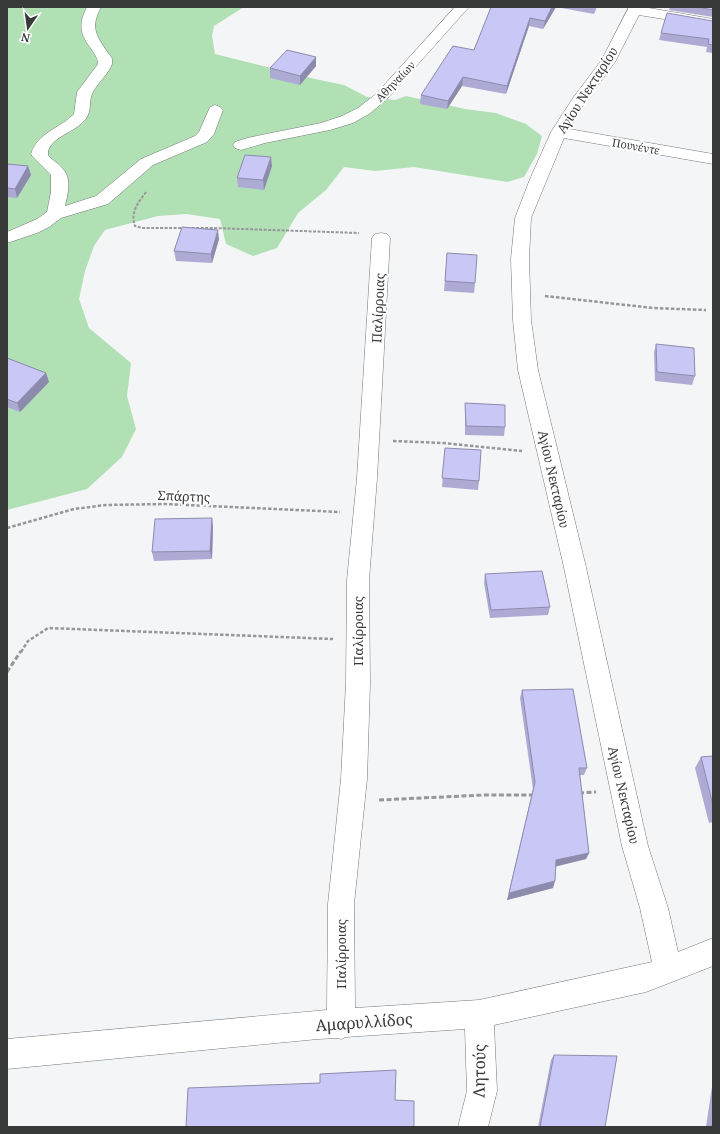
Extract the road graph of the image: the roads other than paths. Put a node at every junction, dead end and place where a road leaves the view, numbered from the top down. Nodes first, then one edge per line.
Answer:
1 (94, 7) edge
2 (462, 7) edge
3 (635, 8) edge
4 (713, 23) edge
5 (215, 110) dead end
6 (559, 132) junction
7 (241, 145) dead end
8 (713, 159) edge
9 (55, 214) junction
10 (7, 238) edge
11 (381, 238) road end
12 (713, 952) edge
13 (668, 970) junction
14 (479, 1014) junction
15 (341, 1025) junction
16 (7, 1054) edge
17 (473, 1127) edge

1 - 9 street
2 - 7 street, Αθηναίων
3 - 4 street
3 - 6 street, Αγίου Νεκταρίου
5 - 9 street
6 - 8 street, Πουνέντε
6 - 13 street, Αγίου Νεκταρίου
9 - 10 street
11 - 15 street, Παλίρροιας
12 - 13 street, Αμαρυλλίδος
13 - 14 street, Αμαρυλλίδος
14 - 15 street, Αμαρυλλίδος
14 - 17 street, Λητούς
15 - 16 street, Αμαρυλλίδος

